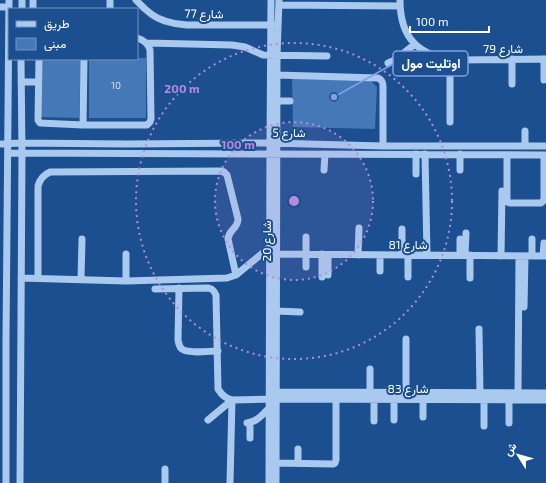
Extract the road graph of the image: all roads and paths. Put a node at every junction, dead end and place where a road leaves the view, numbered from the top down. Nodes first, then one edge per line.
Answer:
1 (136, 0) edge
2 (271, 0) edge
3 (279, 2) edge
4 (9, 3) edge
5 (400, 3) edge
6 (0, 7) edge
7 (275, 25) junction
8 (138, 38) edge
9 (8, 42) edge
10 (147, 43) junction
11 (415, 44) junction
12 (428, 53) junction
13 (274, 55) junction
14 (327, 56) dead end
15 (450, 59) junction
16 (512, 59) junction
17 (545, 59) edge
18 (21, 60) edge
19 (39, 60) edge
20 (84, 60) edge
21 (388, 63) dead end
22 (427, 69) dead end
23 (277, 75) junction
24 (544, 80) dead end
25 (21, 82) junction
26 (38, 82) junction
27 (512, 84) dead end
28 (277, 101) junction
29 (290, 101) dead end
30 (450, 122) dead end
31 (83, 125) junction
32 (525, 131) dead end
33 (21, 143) junction
34 (273, 143) junction
35 (4, 144) edge
36 (383, 146) junction
37 (505, 146) junction
38 (525, 146) junction
39 (546, 146) edge
40 (8, 153) junction
41 (22, 153) junction
42 (273, 154) junction
43 (325, 154) junction
44 (416, 154) junction
45 (425, 154) junction
46 (462, 154) junction
47 (505, 154) junction
48 (545, 155) edge
49 (462, 169) dead end
50 (324, 170) dead end
51 (416, 174) dead end
52 (359, 228) dead end
53 (402, 229) dead end
54 (466, 233) dead end
55 (506, 236) dead end
56 (306, 237) dead end
57 (532, 238) dead end
58 (82, 239) dead end
59 (460, 239) dead end
60 (544, 243) dead end
61 (272, 252) junction
62 (126, 254) dead end
63 (306, 254) junction
64 (325, 254) junction
65 (358, 255) junction
66 (380, 255) junction
67 (405, 255) junction
68 (427, 255) junction
69 (465, 255) junction
70 (504, 256) junction
71 (525, 256) junction
72 (545, 256) edge
73 (306, 267) dead end
74 (380, 270) dead end
75 (236, 275) junction
76 (325, 276) dead end
77 (408, 277) dead end
78 (21, 278) junction
79 (38, 278) junction
80 (470, 278) dead end
81 (81, 279) junction
82 (126, 281) junction
83 (179, 288) junction
84 (155, 289) dead end
85 (524, 307) dead end
86 (276, 311) junction
87 (300, 312) dead end
88 (479, 329) dead end
89 (406, 339) dead end
90 (3, 340) edge
91 (218, 351) junction
92 (3, 360) edge
93 (370, 369) dead end
94 (370, 393) junction
95 (406, 393) junction
96 (480, 393) junction
97 (518, 393) junction
98 (546, 394) edge
99 (273, 396) junction
100 (394, 396) junction
101 (336, 399) junction
102 (374, 399) junction
103 (232, 400) junction
104 (423, 400) junction
105 (484, 400) junction
106 (509, 400) junction
107 (546, 400) edge
108 (269, 408) junction
109 (423, 417) dead end
110 (208, 420) dead end
111 (394, 420) dead end
112 (374, 421) dead end
113 (509, 423) dead end
114 (484, 426) dead end
115 (250, 438) dead end
116 (273, 441) junction
117 (298, 449) dead end
118 (276, 463) junction
119 (298, 463) junction
120 (165, 469) dead end
121 (6, 483) edge
122 (20, 483) edge
123 (165, 483) edge
124 (230, 483) edge
125 (269, 483) edge
126 (276, 483) edge

1 - 7 street, شارع 77
2 - 7 street, شارع 20
3 - 5 street
3 - 7 street, شارع 20
4 - 6 street
5 - 11 street, شارع 79
7 - 13 street, شارع 20
8 - 10 street
9 - 35 street
10 - 13 street
10 - 31 street
11 - 12 street, شارع 79
11 - 21 street
12 - 15 street, شارع 79
12 - 22 street
13 - 14 street
13 - 23 street, شارع 20
13 - 34 street, شارع 20
15 - 16 street, شارع 79
15 - 30 street
16 - 17 street, شارع 79
16 - 27 street
17 - 24 street
18 - 25 street
19 - 26 street
20 - 31 street
23 - 28 street, شارع 20
23 - 36 street
25 - 26 street
25 - 33 street
26 - 31 street
28 - 29 street
28 - 34 street, شارع 20
32 - 38 street
33 - 34 street, شارع 5
33 - 35 street, شارع 5
33 - 41 street
34 - 36 street, شارع 5
34 - 42 street, شارع 20
35 - 40 street
36 - 37 street, شارع 5
37 - 38 street, شارع 5
37 - 47 street
38 - 39 street, شارع 5
40 - 41 street, شارع 5
40 - 90 street
41 - 42 street, شارع 5
41 - 78 street
42 - 43 street, شارع 5
42 - 61 street, شارع 20
43 - 44 street, شارع 5
43 - 50 street
44 - 45 street, شارع 5
44 - 51 street
45 - 46 street, شارع 5
45 - 68 street
46 - 47 street, شارع 5
46 - 49 street
47 - 48 street, شارع 5
47 - 48 street
47 - 70 street
52 - 65 street
53 - 67 street
54 - 69 street
55 - 70 street
56 - 63 street
57 - 71 street
58 - 81 street
59 - 69 street
60 - 72 street
61 - 63 street, شارع 81
61 - 75 street
61 - 86 street, شارع 20
61 - 99 street, شارع 20
62 - 82 street
63 - 64 street, شارع 81
63 - 73 street
64 - 65 street, شارع 81
64 - 76 street
65 - 66 street, شارع 81
66 - 67 street, شارع 81
66 - 74 street
67 - 68 street, شارع 81
67 - 77 street
68 - 69 street, شارع 81
69 - 70 street, شارع 81
69 - 80 street
70 - 71 street, شارع 81
71 - 72 street, شارع 81
71 - 85 street
71 - 97 street
75 - 79 street
75 - 82 street
78 - 79 street
78 - 122 street
79 - 81 street
81 - 82 street
83 - 84 street
83 - 91 street
83 - 91 street
86 - 87 street
86 - 99 street, شارع 20
88 - 96 street
89 - 95 street
90 - 92 street
91 - 103 street
92 - 121 street
93 - 94 street
94 - 99 street, شارع 83
94 - 100 street, شارع 83
95 - 96 street, شارع 83
95 - 100 street, شارع 83
96 - 97 street, شارع 83
97 - 98 street, شارع 83
99 - 101 street, شارع 83
99 - 103 street
99 - 108 street, شارع 20
99 - 116 street, شارع 20
100 - 102 street, شارع 83
100 - 104 street, شارع 83
100 - 111 street
101 - 102 street, شارع 83
101 - 119 street
102 - 112 street
103 - 110 street
103 - 124 street
104 - 105 street, شارع 83
104 - 109 street
105 - 106 street, شارع 83
105 - 114 street
106 - 107 street, شارع 83
106 - 113 street
108 - 115 street
108 - 116 street, شارع 20
116 - 118 street, شارع 20
116 - 125 street, شارع 20
117 - 119 street
118 - 119 street
118 - 126 street, شارع 20
120 - 123 street

